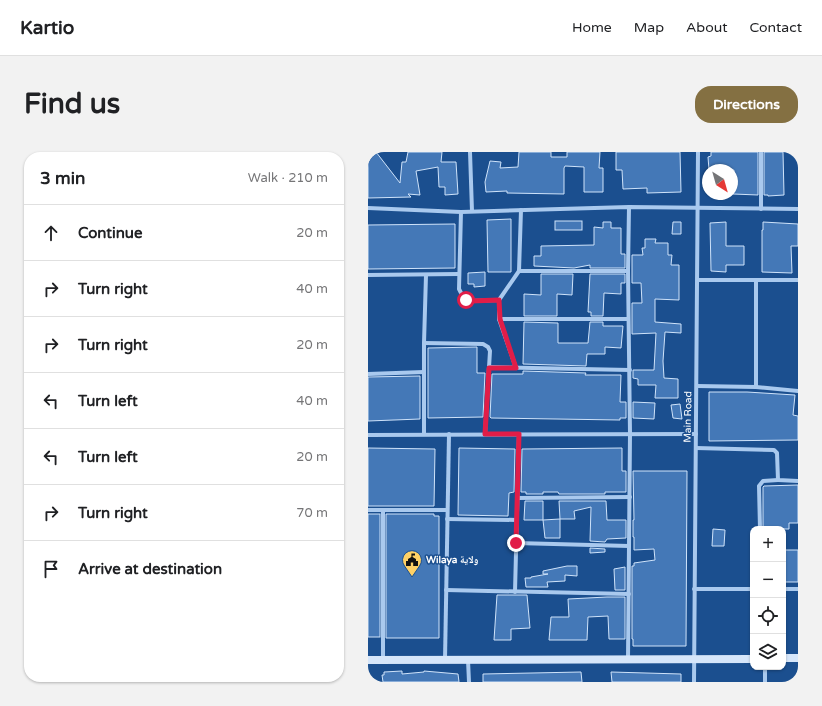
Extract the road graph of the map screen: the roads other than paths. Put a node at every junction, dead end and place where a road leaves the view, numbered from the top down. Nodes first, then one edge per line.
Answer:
1 (470, 152) edge
2 (698, 152) edge
3 (761, 152) edge
4 (629, 207) junction
5 (368, 208) edge
6 (699, 208) junction
7 (761, 209) junction
8 (798, 209) edge
9 (521, 210) junction
10 (472, 211) junction
11 (461, 212) junction
12 (519, 271) junction
13 (628, 271) junction
14 (426, 274) junction
15 (459, 274) junction
16 (368, 275) edge
17 (698, 280) junction
18 (756, 280) junction
19 (798, 280) edge
20 (499, 300) junction
21 (500, 319) junction
22 (628, 319) junction
23 (424, 343) junction
24 (489, 368) junction
25 (516, 368) junction
26 (630, 370) junction
27 (424, 372) junction
28 (368, 374) edge
29 (697, 386) junction
30 (756, 387) junction
31 (798, 391) edge
32 (368, 434) edge
33 (424, 434) junction
34 (449, 434) junction
35 (485, 434) junction
36 (519, 434) junction
37 (630, 434) junction
38 (696, 434) junction
39 (696, 448) junction
40 (778, 480) junction
41 (798, 480) edge
42 (630, 496) junction
43 (517, 498) junction
44 (368, 510) edge
45 (382, 510) junction
46 (448, 510) junction
47 (447, 519) junction
48 (517, 520) junction
49 (760, 526) edge
50 (516, 543) junction
51 (629, 546) junction
52 (750, 589) edge
53 (786, 589) edge
54 (798, 589) edge
55 (446, 590) junction
56 (694, 590) junction
57 (515, 592) junction
58 (629, 594) junction
59 (786, 658) edge
60 (798, 658) edge
61 (628, 659) junction
62 (694, 659) junction
63 (750, 659) edge
64 (368, 660) edge
65 (383, 660) junction
66 (445, 660) junction
67 (468, 660) junction
68 (765, 670) edge
69 (469, 682) edge
70 (694, 682) edge
71 (765, 682) edge

1 - 10 street
2 - 6 street, Main Road
3 - 7 street
4 - 6 street
4 - 9 street
4 - 13 street
5 - 11 street
6 - 7 street
6 - 17 street, Main Road
7 - 8 street
9 - 10 street
9 - 12 street
10 - 11 street
11 - 15 street
12 - 13 street
12 - 20 street
13 - 22 street
14 - 15 street
14 - 16 street
14 - 23 street
15 - 20 street
17 - 18 street
17 - 29 street, Main Road
18 - 19 street
18 - 30 street
20 - 21 street
21 - 22 street
21 - 25 street
22 - 26 street
23 - 24 street
23 - 27 street
24 - 25 street
24 - 35 street
25 - 26 street
26 - 37 street
27 - 28 street
27 - 33 street
29 - 30 street
29 - 38 street, Main Road
30 - 31 street
32 - 33 street
33 - 34 street
34 - 35 street
34 - 46 street
35 - 36 street
36 - 37 street
36 - 43 street
37 - 38 street
37 - 42 street
38 - 39 street, Main Road
39 - 40 street
39 - 56 street, Main Road
40 - 41 street
40 - 49 street
42 - 43 street
42 - 51 street
43 - 48 street
44 - 45 street
45 - 46 street
45 - 65 street
46 - 47 street
47 - 48 street
47 - 55 street
48 - 50 street
50 - 51 street
50 - 57 street
51 - 58 street
52 - 56 street
53 - 54 street
55 - 57 street
55 - 66 street
56 - 62 street, Main Road
57 - 58 street
58 - 61 street
59 - 60 street
61 - 62 street
61 - 67 street
62 - 63 street
62 - 70 street, Main Road
64 - 65 street
65 - 66 street
66 - 67 street
67 - 69 street
68 - 71 street

